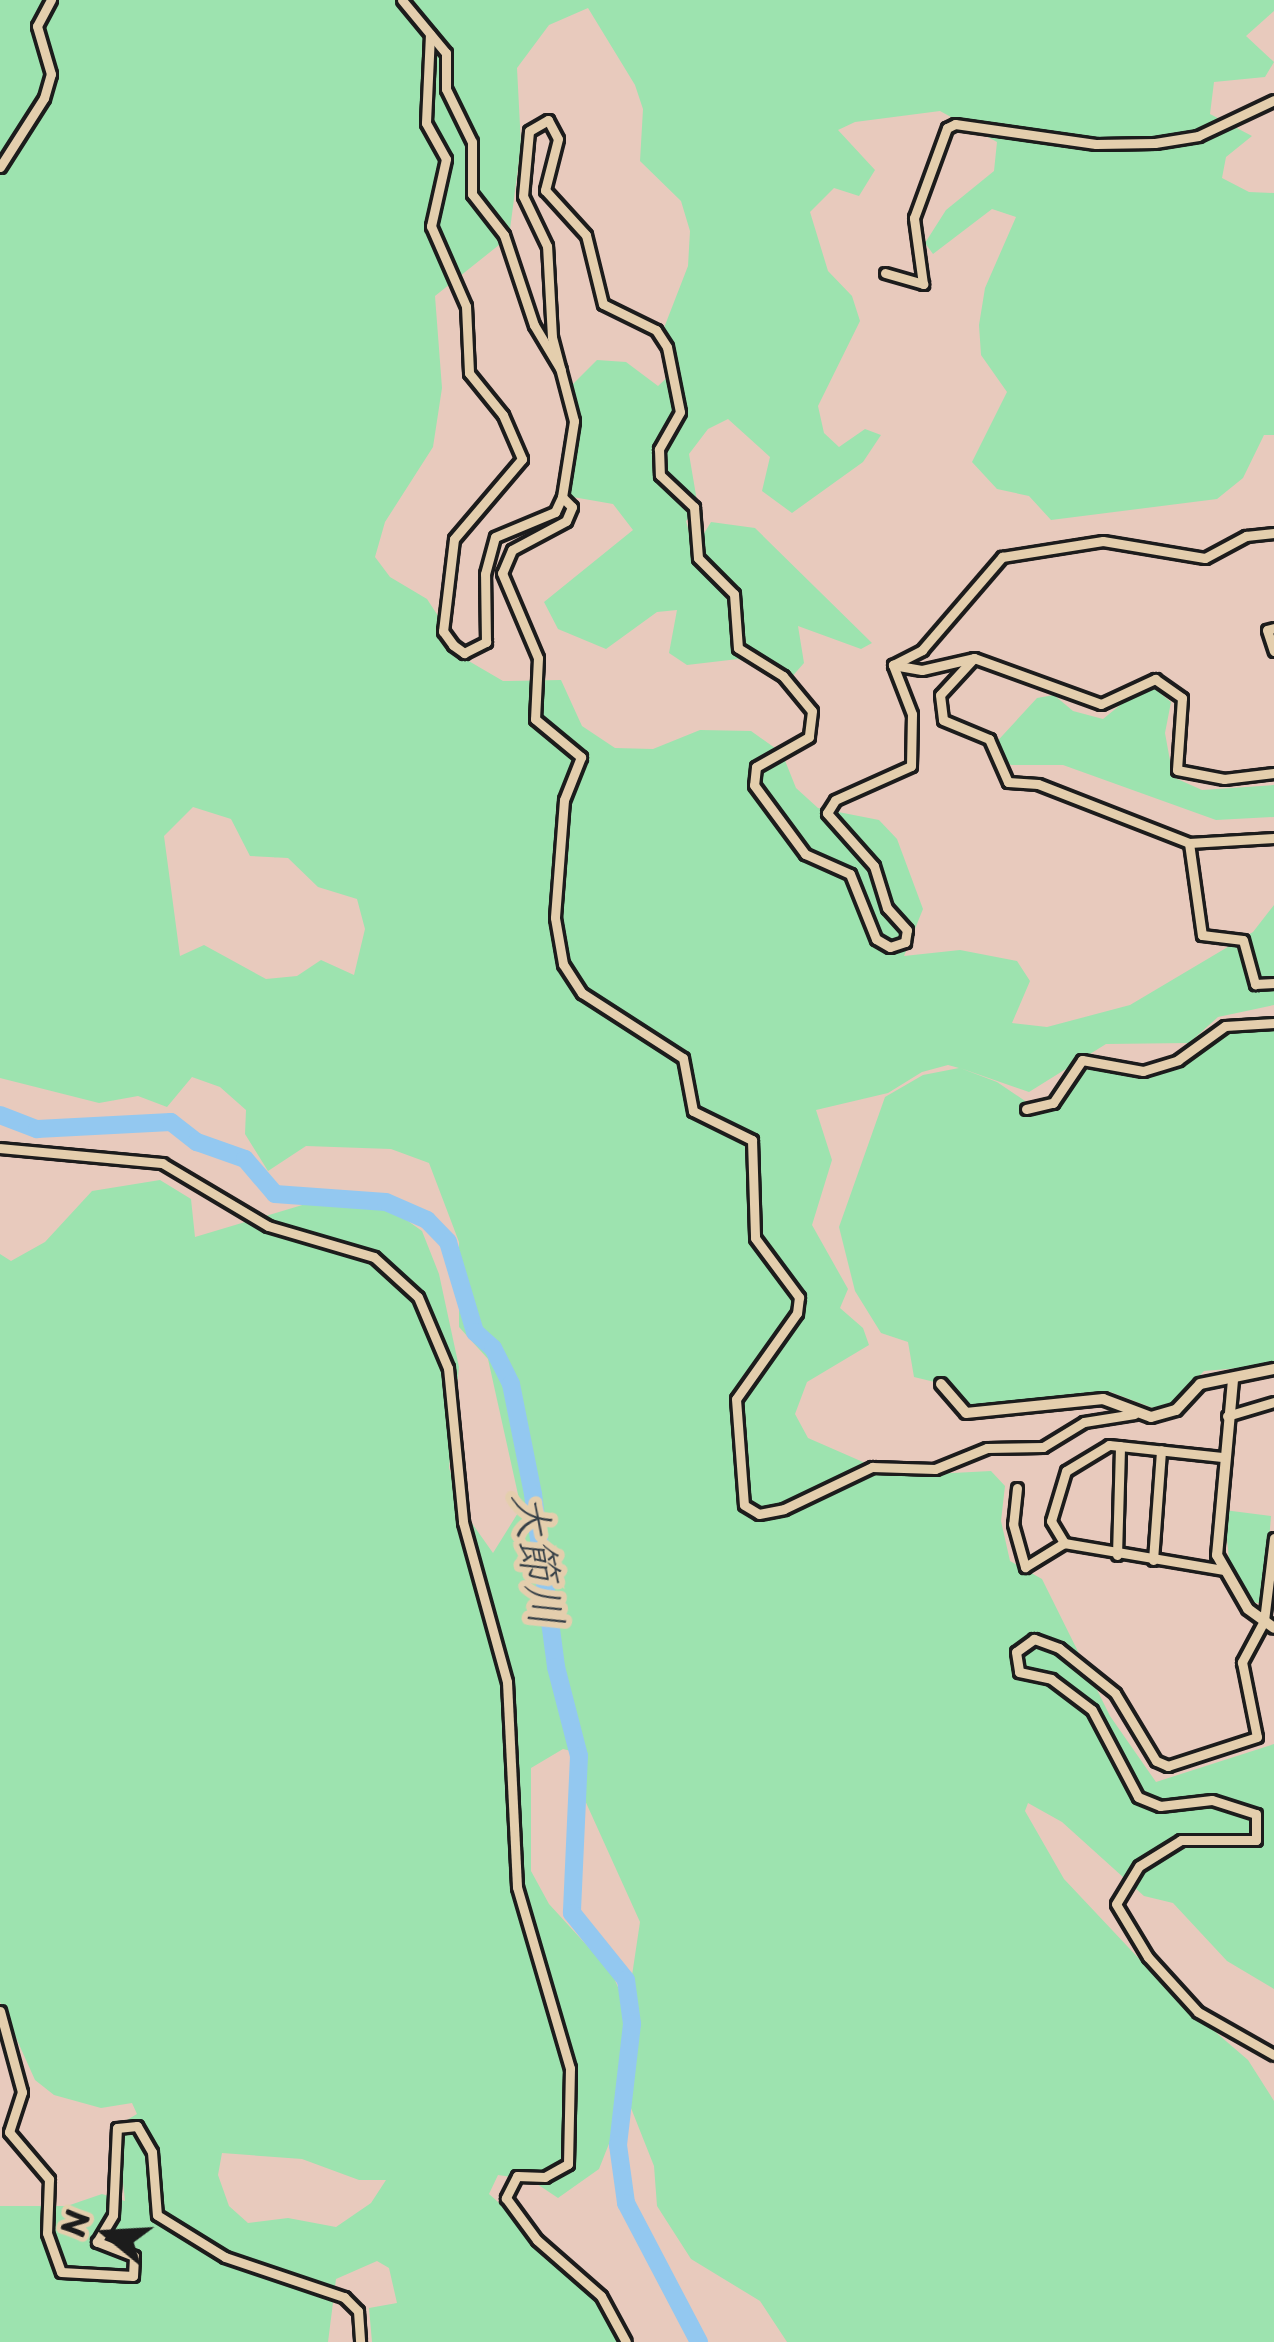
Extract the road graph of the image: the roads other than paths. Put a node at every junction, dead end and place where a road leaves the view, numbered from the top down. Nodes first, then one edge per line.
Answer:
1 (51, 0) edge
2 (402, 0) edge
3 (430, 34) junction
4 (1274, 100) edge
5 (0, 167) edge
6 (885, 272) dead end
7 (568, 379) junction
8 (562, 497) junction
9 (1274, 533) edge
10 (1274, 628) edge
11 (1274, 651) edge
12 (974, 658) junction
13 (893, 665) junction
14 (1274, 772) edge
15 (1274, 838) edge
16 (1189, 843) junction
17 (1274, 983) edge
18 (1274, 1023) edge
19 (1026, 1108) dead end
20 (0, 1148) edge
21 (1274, 1369) edge
22 (1233, 1380) junction
23 (941, 1384) dead end
24 (1274, 1402) edge
25 (1133, 1414) junction
26 (1227, 1416) junction
27 (1120, 1446) junction
28 (1161, 1450) junction
29 (1222, 1457) junction
30 (1017, 1488) dead end
31 (1274, 1538) edge
32 (1064, 1543) junction
33 (1117, 1555) junction
34 (1153, 1560) junction
35 (1223, 1570) junction
36 (1269, 1624) edge
37 (0, 2011) edge
38 (1274, 2055) edge
39 (360, 2342) edge
40 (626, 2342) edge

1 - 5 street
2 - 3 street
3 - 7 street
3 - 8 street
4 - 6 street
7 - 8 street
7 - 13 street
8 - 25 street
9 - 13 street
10 - 11 street
12 - 13 street
12 - 14 street
12 - 16 street
15 - 16 street
16 - 17 street
18 - 19 street
20 - 40 street
21 - 22 street
22 - 25 street
22 - 26 street
23 - 25 street
24 - 26 street
26 - 29 street
27 - 28 street
27 - 32 street
27 - 33 street
28 - 29 street
28 - 34 street
29 - 35 street
30 - 32 street
31 - 36 street
32 - 33 street
33 - 34 street
34 - 35 street
35 - 36 street
36 - 38 street
37 - 39 street

